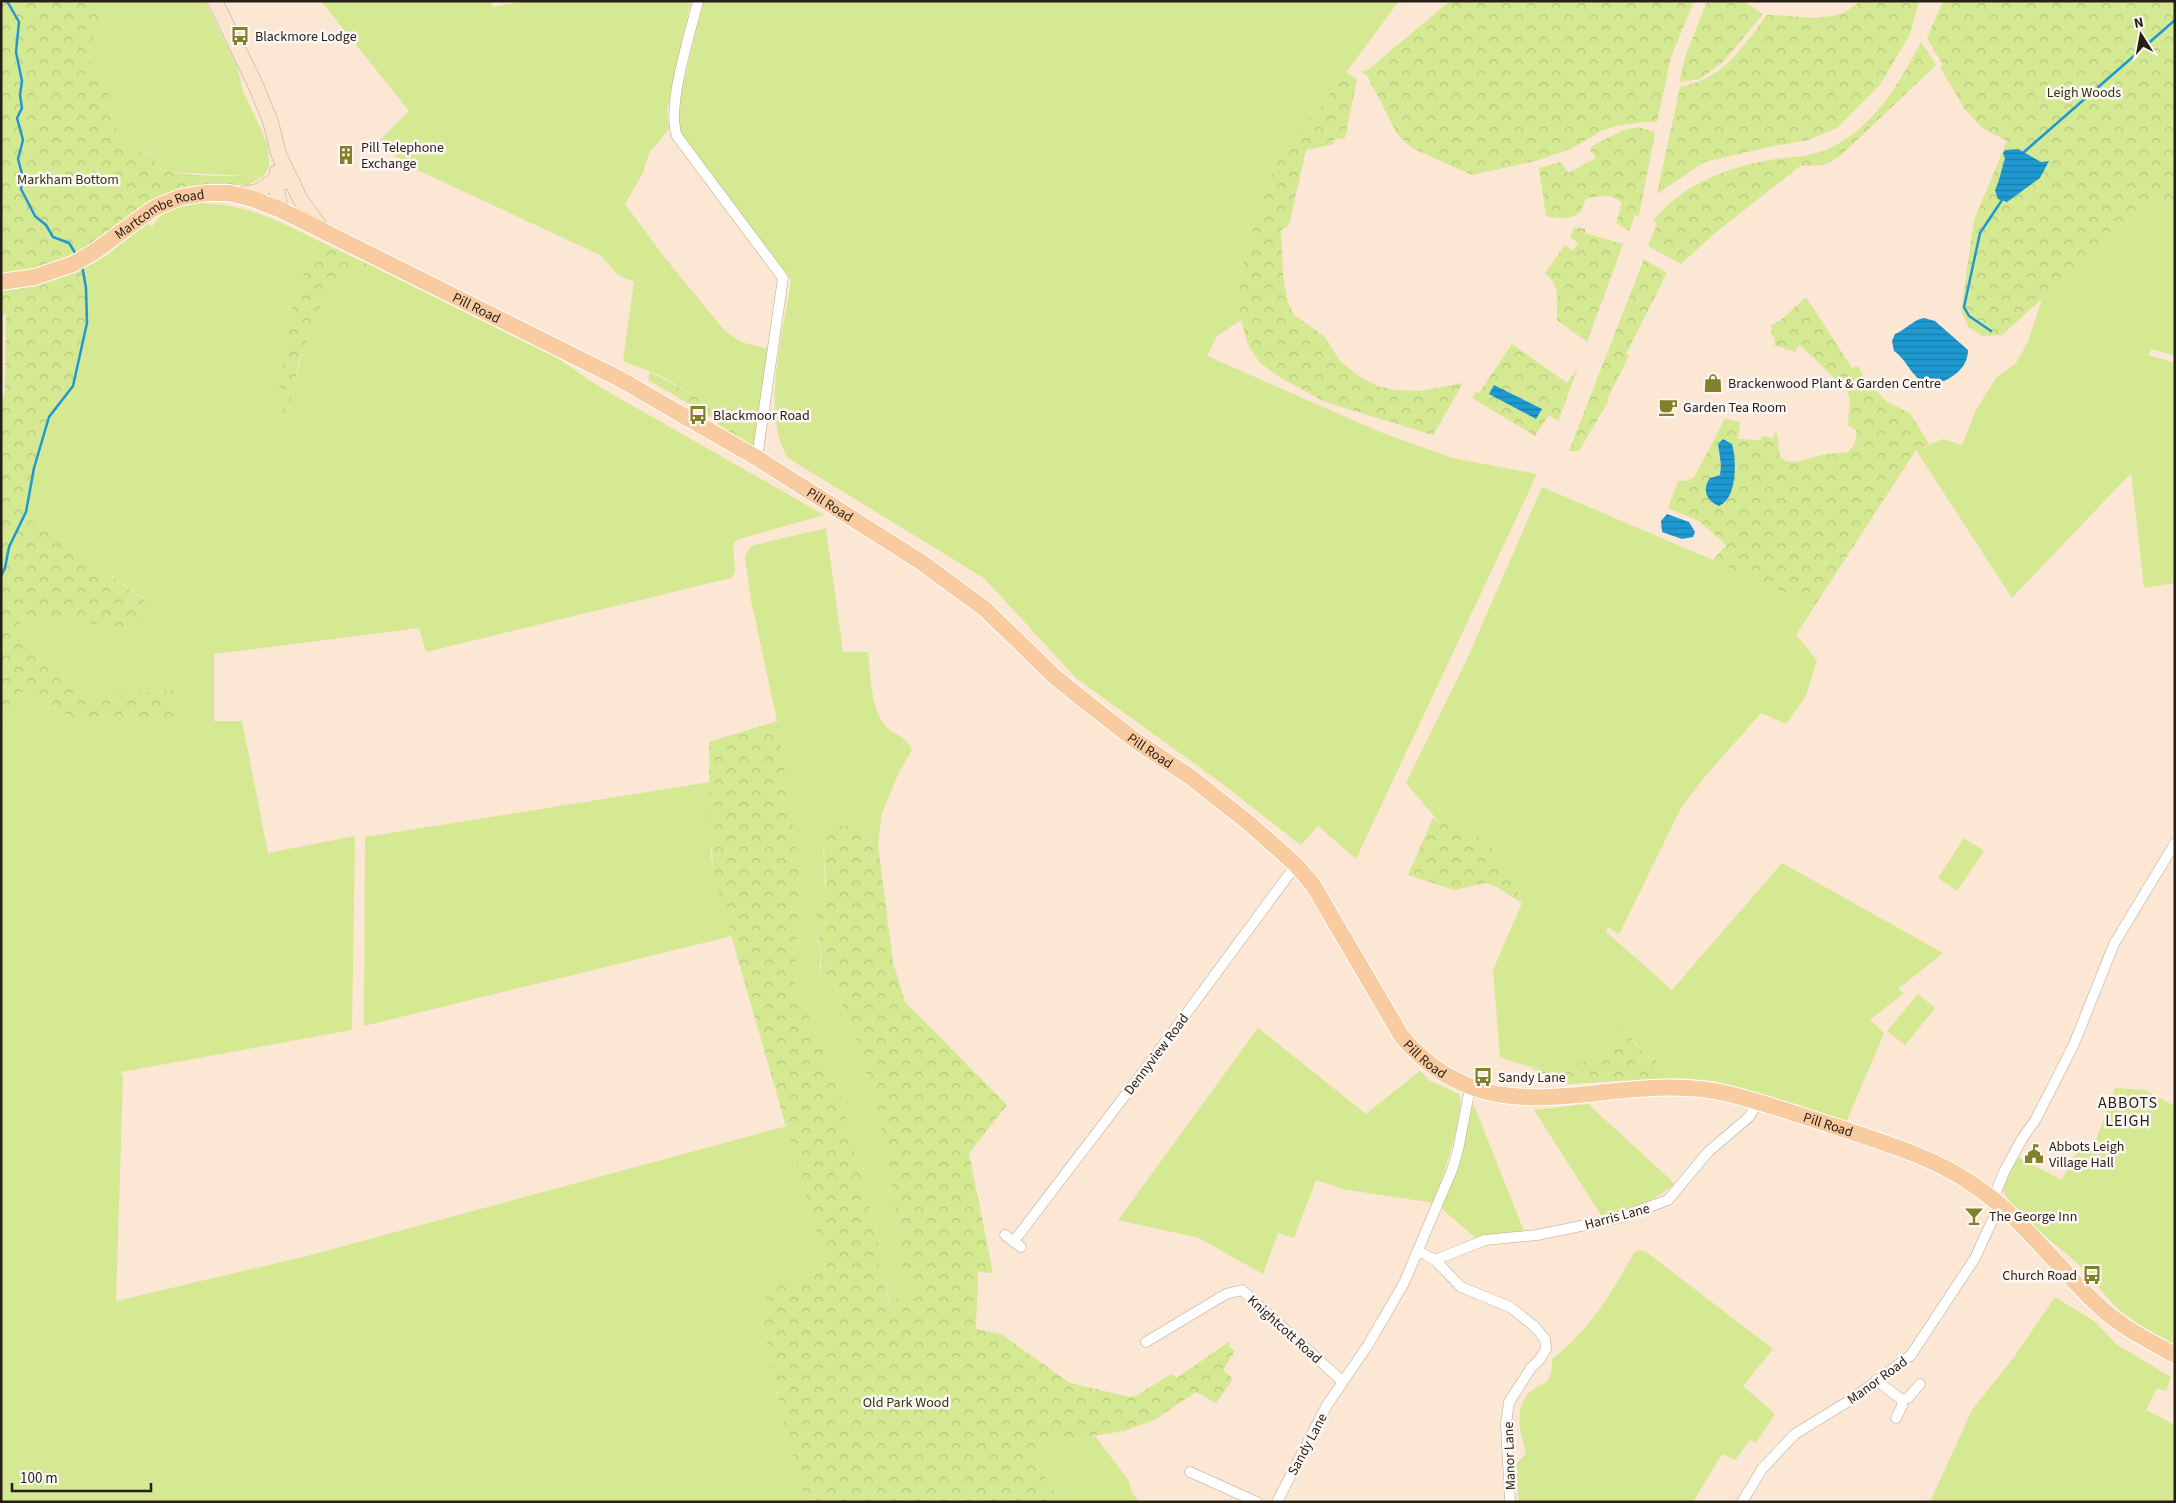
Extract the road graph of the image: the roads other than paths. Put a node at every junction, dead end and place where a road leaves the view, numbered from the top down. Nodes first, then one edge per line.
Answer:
1 (215, 1) edge
2 (698, 1) edge
3 (280, 155) junction
4 (276, 179) junction
5 (293, 183) junction
6 (238, 195) junction
7 (300, 200) junction
8 (286, 213) junction
9 (324, 231) junction
10 (4, 282) edge
11 (758, 458) junction
12 (2175, 843) edge
13 (1296, 865) junction
14 (1470, 1088) junction
15 (1758, 1102) junction
16 (1997, 1204) junction
17 (1005, 1235) dead end
18 (1418, 1251) junction
19 (1435, 1260) junction
20 (1146, 1342) dead end
21 (2175, 1355) edge
22 (1876, 1380) junction
23 (1342, 1381) junction
24 (1920, 1384) dead end
25 (1902, 1400) junction
26 (1896, 1418) dead end
27 (1190, 1472) dead end
28 (1257, 1502) edge
29 (1277, 1502) edge
30 (1510, 1502) edge
31 (1742, 1502) edge

1 - 3 street, Pill Road
2 - 11 street
3 - 4 street, Pill Road
3 - 5 street, Pill Road
4 - 5 street
4 - 6 street
4 - 8 street, Pill Road
5 - 7 street, Pill Road
6 - 8 main road, Martcombe Road
6 - 10 main road, Martcombe Road
7 - 8 street
7 - 9 street, Pill Road
8 - 9 main road, Martcombe Road
9 - 11 main road, Pill Road
11 - 13 main road, Pill Road
12 - 16 street
13 - 14 main road, Pill Road
13 - 17 street, Dennyview Road
14 - 15 main road, Pill Road
14 - 18 street, Sandy Lane
15 - 16 main road, Pill Road
15 - 19 street, Harris Lane
16 - 21 main road, Pill Road
16 - 22 street, Manor Road
18 - 19 street, Manor Lane
18 - 23 street, Sandy Lane
19 - 30 street, Manor Lane
20 - 23 street, Knightcott Road
22 - 25 street
22 - 31 street, Manor Road
23 - 29 street, Sandy Lane
24 - 25 street
25 - 26 street
27 - 28 street

